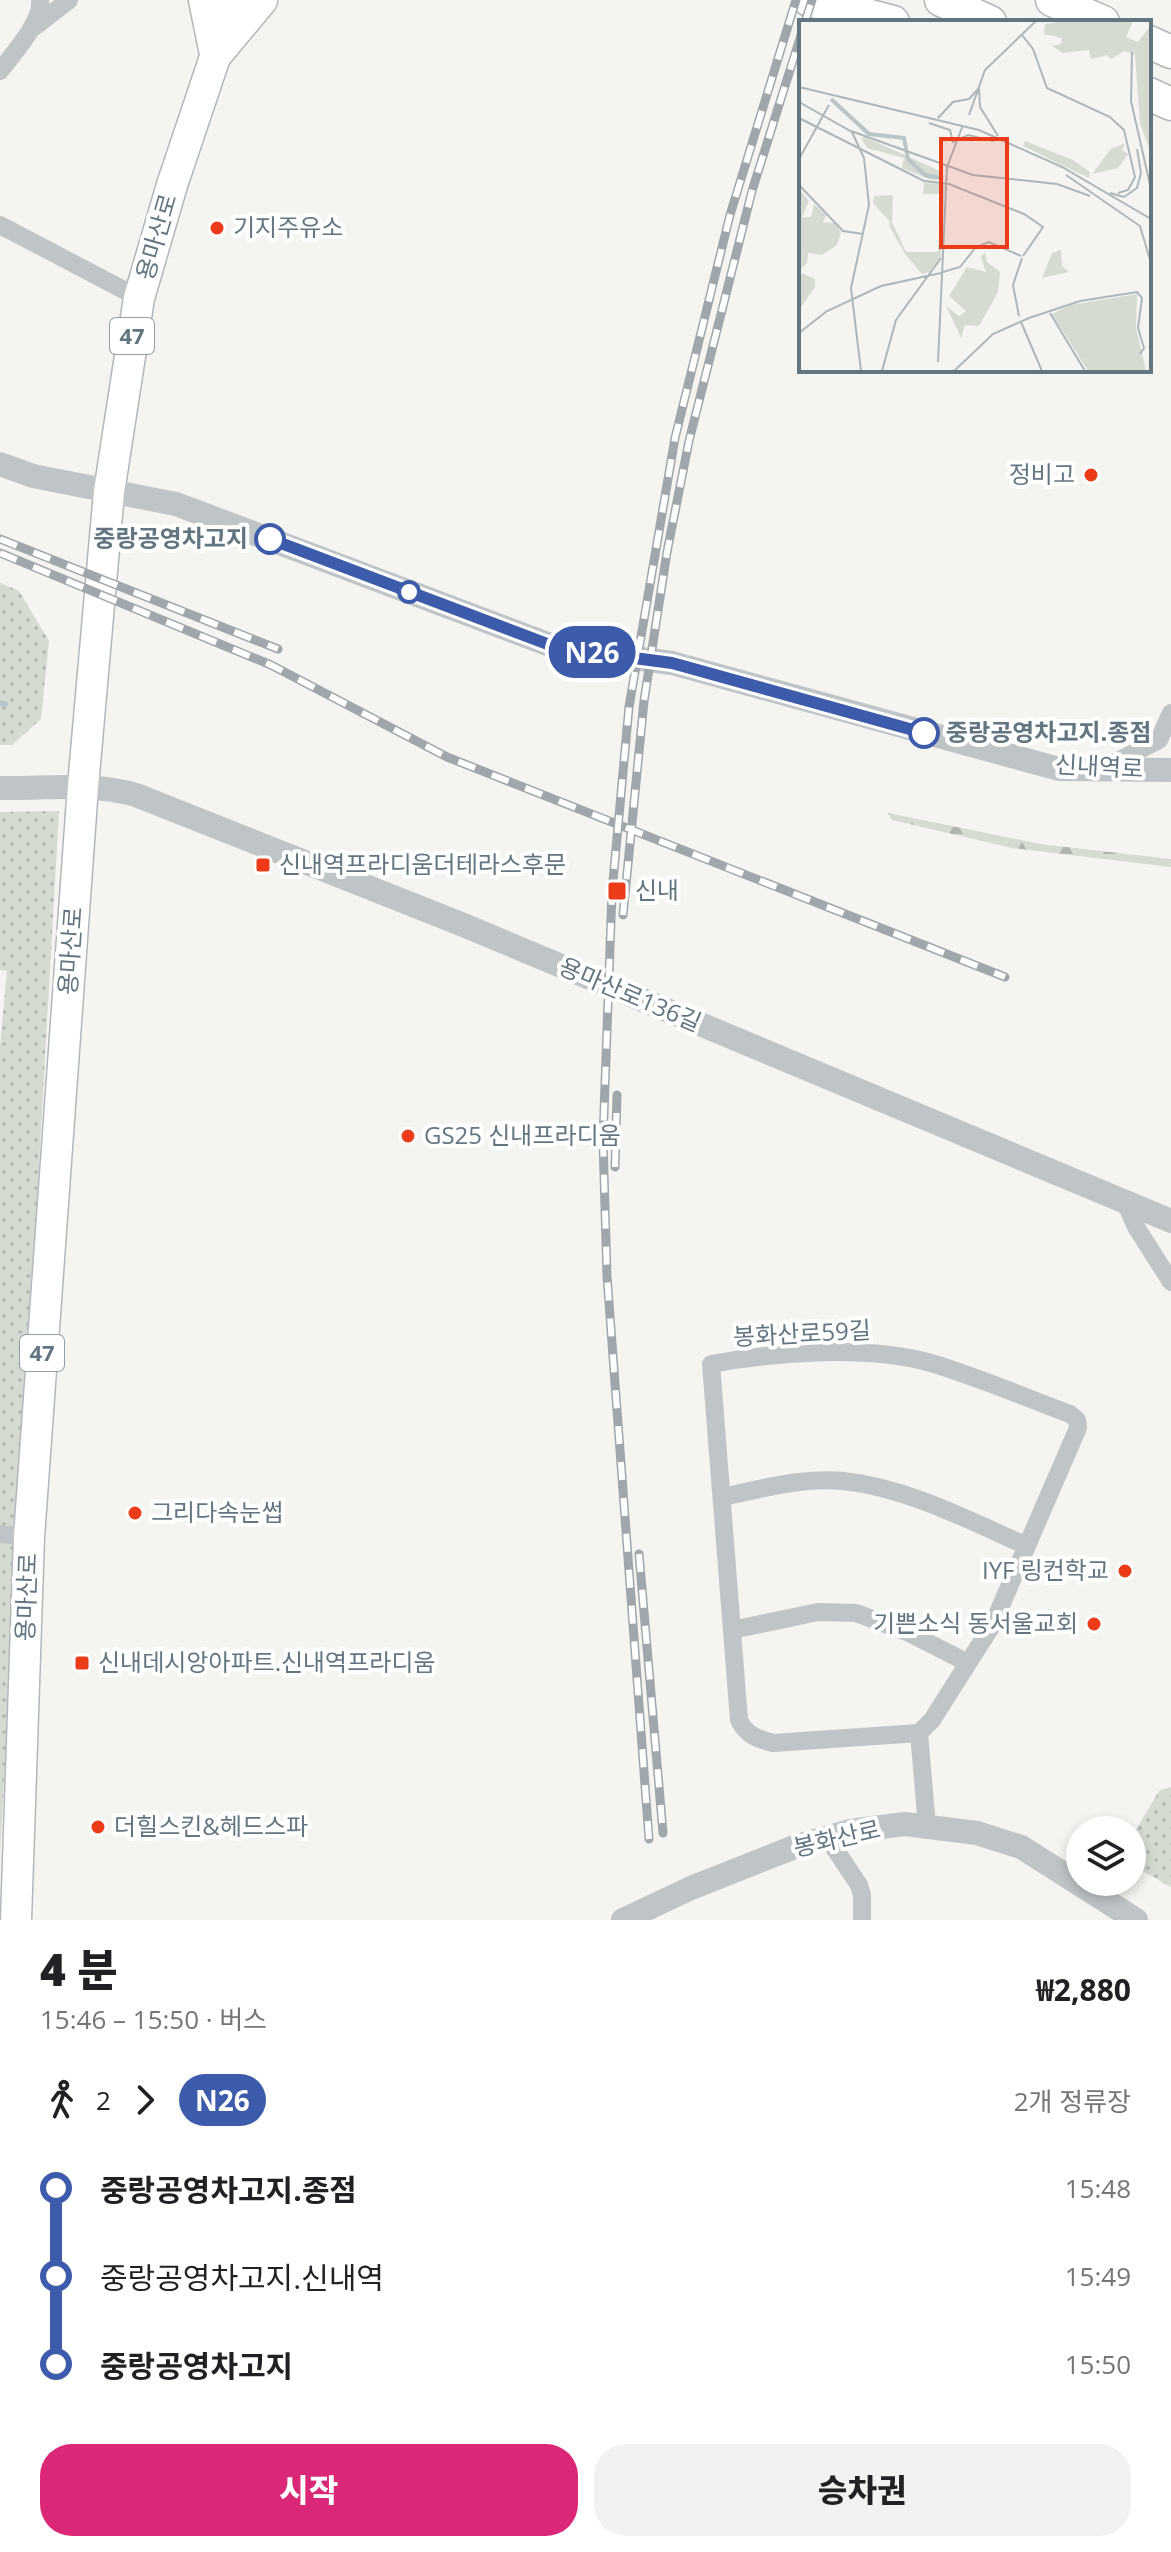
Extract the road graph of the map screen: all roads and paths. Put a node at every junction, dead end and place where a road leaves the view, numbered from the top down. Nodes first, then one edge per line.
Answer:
1 (40, 0) edge
2 (69, 0) edge
3 (205, 0) edge
4 (237, 0) edge
5 (261, 0) edge
6 (809, 0) edge
7 (941, 0) edge
8 (1052, 0) edge
9 (1087, 0) edge
10 (885, 20) edge
11 (986, 20) edge
12 (1098, 20) edge
13 (1118, 20) edge
14 (32, 28) junction
15 (216, 54) junction
16 (0, 71) edge
17 (0, 225) edge
18 (139, 298) junction
19 (0, 464) edge
20 (109, 492) junction
21 (1171, 713) edge
22 (1059, 769) junction
23 (1171, 770) edge
24 (83, 786) junction
25 (0, 788) edge
26 (1125, 1202) junction
27 (1171, 1221) edge
28 (1171, 1282) edge
29 (722, 1497) junction
30 (15, 1536) edge
31 (1027, 1546) junction
32 (732, 1630) junction
33 (968, 1663) junction
34 (919, 1733) junction
35 (927, 1827) junction
36 (827, 1837) junction
37 (16, 1920) edge
38 (23, 1920) edge
39 (623, 1920) edge
40 (862, 1920) edge
41 (1136, 1920) edge

1 - 14 street
2 - 14 street
3 - 15 highway
4 - 15 main road, 용마산로 / 47
5 - 15 highway
6 - 10 highway
7 - 11 highway
8 - 12 highway
9 - 13 highway
14 - 16 street
15 - 18 main road, 용마산로 / 47
17 - 18 street
18 - 20 main road, 용마산로 / 47
19 - 20 street, 신내역로
20 - 22 street, 신내역로
20 - 24 main road, 용마산로 / 47
21 - 22 street
22 - 23 street, 신내역로
24 - 25 street, 용마산로136길
24 - 26 street, 용마산로136길
24 - 30 main road, 용마산로 / 47
26 - 27 street, 용마산로136길
26 - 28 street
29 - 31 street
29 - 31 street, 봉화산로59길
29 - 32 street, 봉화산로59길
30 - 37 main road, 용마산로 / 47
31 - 33 street, 봉화산로59길
32 - 33 street
32 - 34 street, 봉화산로59길
33 - 34 street, 봉화산로59길
34 - 35 street
35 - 36 street, 봉화산로
35 - 41 street, 봉화산로
36 - 39 street, 봉화산로
36 - 40 street
37 - 38 street

